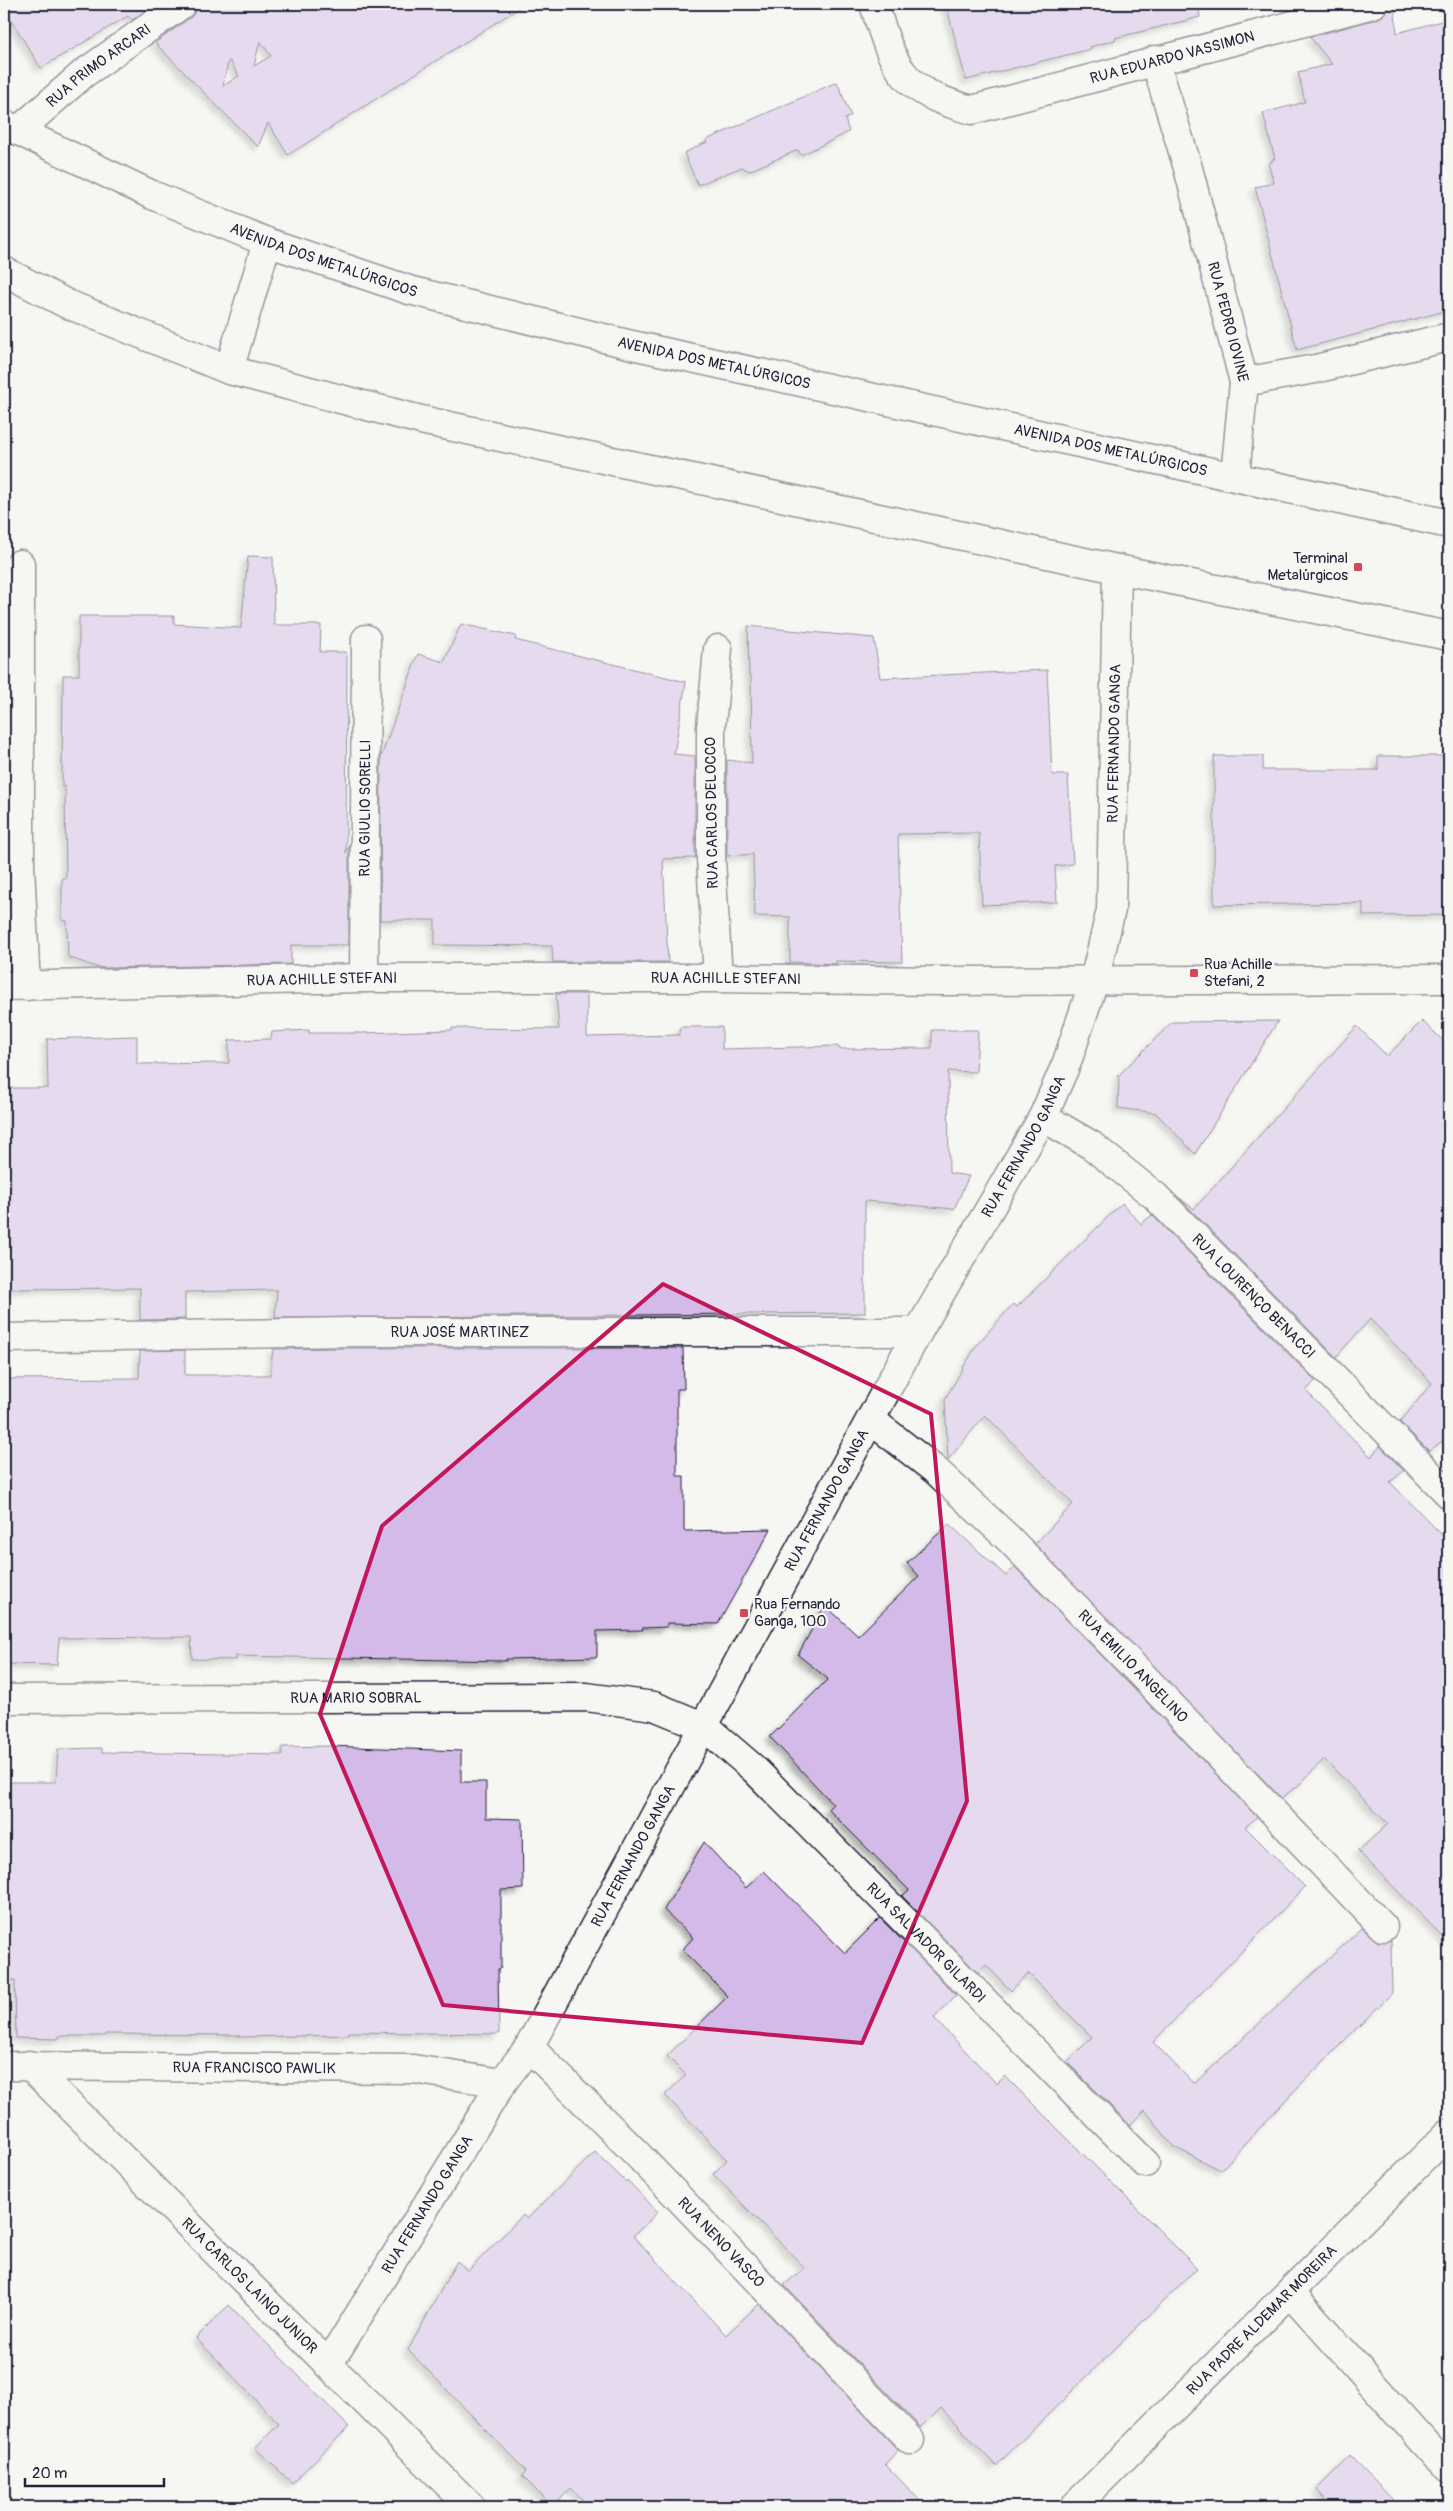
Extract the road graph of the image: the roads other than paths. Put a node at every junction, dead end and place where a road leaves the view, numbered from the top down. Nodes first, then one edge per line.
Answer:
1 (182, 4) edge
2 (874, 4) edge
3 (1373, 4) edge
4 (1155, 60) junction
5 (11, 128) edge
6 (266, 242) junction
7 (4, 271) edge
8 (1449, 337) edge
9 (230, 370) junction
10 (1244, 382) junction
11 (1235, 476) junction
12 (1449, 524) edge
13 (20, 564) dead end
14 (1117, 569) junction
15 (1449, 636) edge
16 (366, 639) dead end
17 (718, 649) dead end
18 (364, 978) junction
19 (718, 978) junction
20 (1439, 979) edge
21 (1094, 981) junction
22 (15, 986) edge
23 (1449, 1000) edge
24 (1042, 1117) junction
25 (918, 1332) junction
26 (4, 1338) edge
27 (871, 1420) junction
28 (1449, 1494) edge
29 (4, 1699) edge
30 (705, 1727) junction
31 (1383, 1927) dead end
32 (529, 2047) junction
33 (16, 2066) edge
34 (502, 2083) junction
35 (1449, 2133) edge
36 (1145, 2162) dead end
37 (1291, 2293) junction
38 (328, 2365) junction
39 (910, 2440) dead end
40 (1449, 2470) edge
41 (1078, 2506) edge
42 (471, 2507) edge

1 - 5 street, RUA PRIMO ARCARI
2 - 4 street, RUA EDUARDO VASSIMON
3 - 4 street, RUA EDUARDO VASSIMON
4 - 10 street, RUA PEDRO IOVINE
5 - 6 street, AVENIDA DOS METALÚRGICOS
6 - 9 street
6 - 11 street, AVENIDA DOS METALÚRGICOS
7 - 9 street
8 - 10 street, RUA PEDRO IOVINE
9 - 14 street
10 - 11 street
11 - 12 street, AVENIDA DOS METALÚRGICOS
13 - 22 street
14 - 15 street
14 - 21 street, RUA FERNANDO GANGA
16 - 18 street, RUA GIULIO SORELLI
17 - 19 street, RUA CARLOS DELOCCO
18 - 19 street, RUA ACHILLE STEFANI
18 - 22 street, RUA ACHILLE STEFANI
19 - 21 street, RUA ACHILLE STEFANI
20 - 21 street, RUA ACHILLE STEFANI
20 - 23 street
21 - 24 street, RUA FERNANDO GANGA
24 - 25 street, RUA FERNANDO GANGA
24 - 28 street, RUA LOURENÇO BENACCI
25 - 26 street, RUA JOSÉ MARTINEZ
25 - 27 street, RUA FERNANDO GANGA
27 - 30 street, RUA FERNANDO GANGA
27 - 31 street, RUA EMILIO ANGELINO
29 - 30 street, RUA MARIO SOBRAL
30 - 32 street, RUA FERNANDO GANGA
30 - 36 street, RUA SALVADOR GILARDI
32 - 34 street, RUA FERNANDO GANGA
32 - 39 street, RUA NENO VASCO
33 - 34 street, RUA FRANCISCO PAWLIK
33 - 38 street, RUA CARLOS LAINO JUNIOR
34 - 38 street, RUA FERNANDO GANGA
35 - 37 street, RUA PADRE ALDEMAR MOREIRA
37 - 40 street
37 - 41 street, RUA PADRE ALDEMAR MOREIRA
38 - 42 street, RUA CARLOS LAINO JUNIOR

